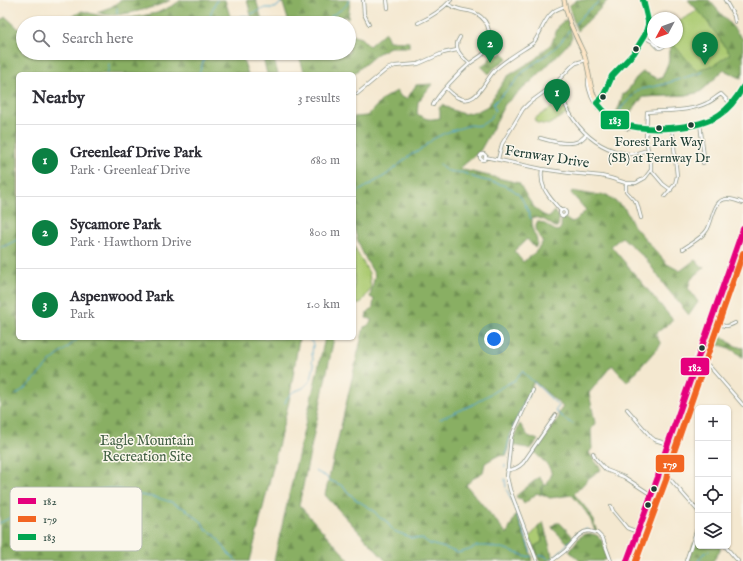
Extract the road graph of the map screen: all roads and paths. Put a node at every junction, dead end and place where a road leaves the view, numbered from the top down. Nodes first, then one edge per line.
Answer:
1 (362, 0) edge
2 (386, 0) edge
3 (451, 0) edge
4 (564, 0) edge
5 (642, 0) edge
6 (725, 0) edge
7 (448, 4) junction
8 (565, 6) junction
9 (388, 8) dead end
10 (735, 22) dead end
11 (418, 23) dead end
12 (369, 24) dead end
13 (460, 37) dead end
14 (644, 37) junction
15 (647, 39) edge
16 (457, 50) junction
17 (586, 60) junction
18 (469, 63) junction
19 (589, 77) junction
20 (554, 85) junction
21 (743, 87) edge
22 (446, 88) junction
23 (357, 94) dead end
24 (597, 103) junction
25 (732, 104) junction
26 (433, 105) dead end
27 (700, 123) junction
28 (633, 127) junction
29 (646, 127) junction
30 (672, 127) junction
31 (586, 135) junction
32 (540, 138) dead end
33 (648, 150) junction
34 (485, 157) dead end
35 (498, 159) junction
36 (703, 163) dead end
37 (542, 169) junction
38 (651, 170) junction
39 (626, 183) junction
40 (670, 190) junction
41 (665, 196) dead end
42 (743, 203) edge
43 (561, 211) dead end
44 (641, 218) dead end
45 (743, 229) edge
46 (683, 249) dead end
47 (713, 314) junction
48 (735, 323) dead end
49 (699, 357) junction
50 (533, 390) dead end
51 (743, 405) edge
52 (627, 409) dead end
53 (556, 415) dead end
54 (668, 444) junction
55 (593, 453) dead end
56 (507, 470) junction
57 (658, 473) junction
58 (651, 494) junction
59 (611, 506) dead end
60 (695, 508) edge
61 (638, 532) junction
62 (695, 535) edge
63 (728, 549) edge
64 (537, 561) edge
65 (552, 561) edge
66 (611, 561) edge
67 (627, 561) edge
68 (686, 561) edge
69 (738, 561) edge

1 - 12 street
2 - 9 street
3 - 7 street
4 - 8 street
5 - 14 street
6 - 10 street
7 - 11 street
7 - 18 street
8 - 17 street
8 - 22 street
13 - 16 street
14 - 15 street
14 - 24 street
16 - 18 street
16 - 23 street
17 - 19 street
17 - 20 street
18 - 22 street
19 - 24 street
19 - 28 street
20 - 31 street
20 - 35 street
21 - 25 street
22 - 26 street
24 - 28 street
25 - 27 street
25 - 29 street
27 - 30 street
27 - 36 street
28 - 29 street
29 - 30 street
29 - 33 street
30 - 40 street
31 - 32 street
31 - 33 street
33 - 38 street
34 - 35 street, Fernway Drive
35 - 37 street, Fernway Drive
37 - 39 street, Fernway Drive
37 - 43 street
38 - 39 street
38 - 40 street
39 - 44 street
40 - 41 street
42 - 46 street
45 - 47 street
47 - 48 street
47 - 49 street
49 - 51 street
49 - 54 street
50 - 56 street
52 - 54 street
53 - 56 street
54 - 57 street
55 - 58 street
56 - 64 street
57 - 58 street
57 - 60 street
58 - 61 street
59 - 61 street
61 - 67 street
62 - 68 street
63 - 69 street
65 - 66 street

